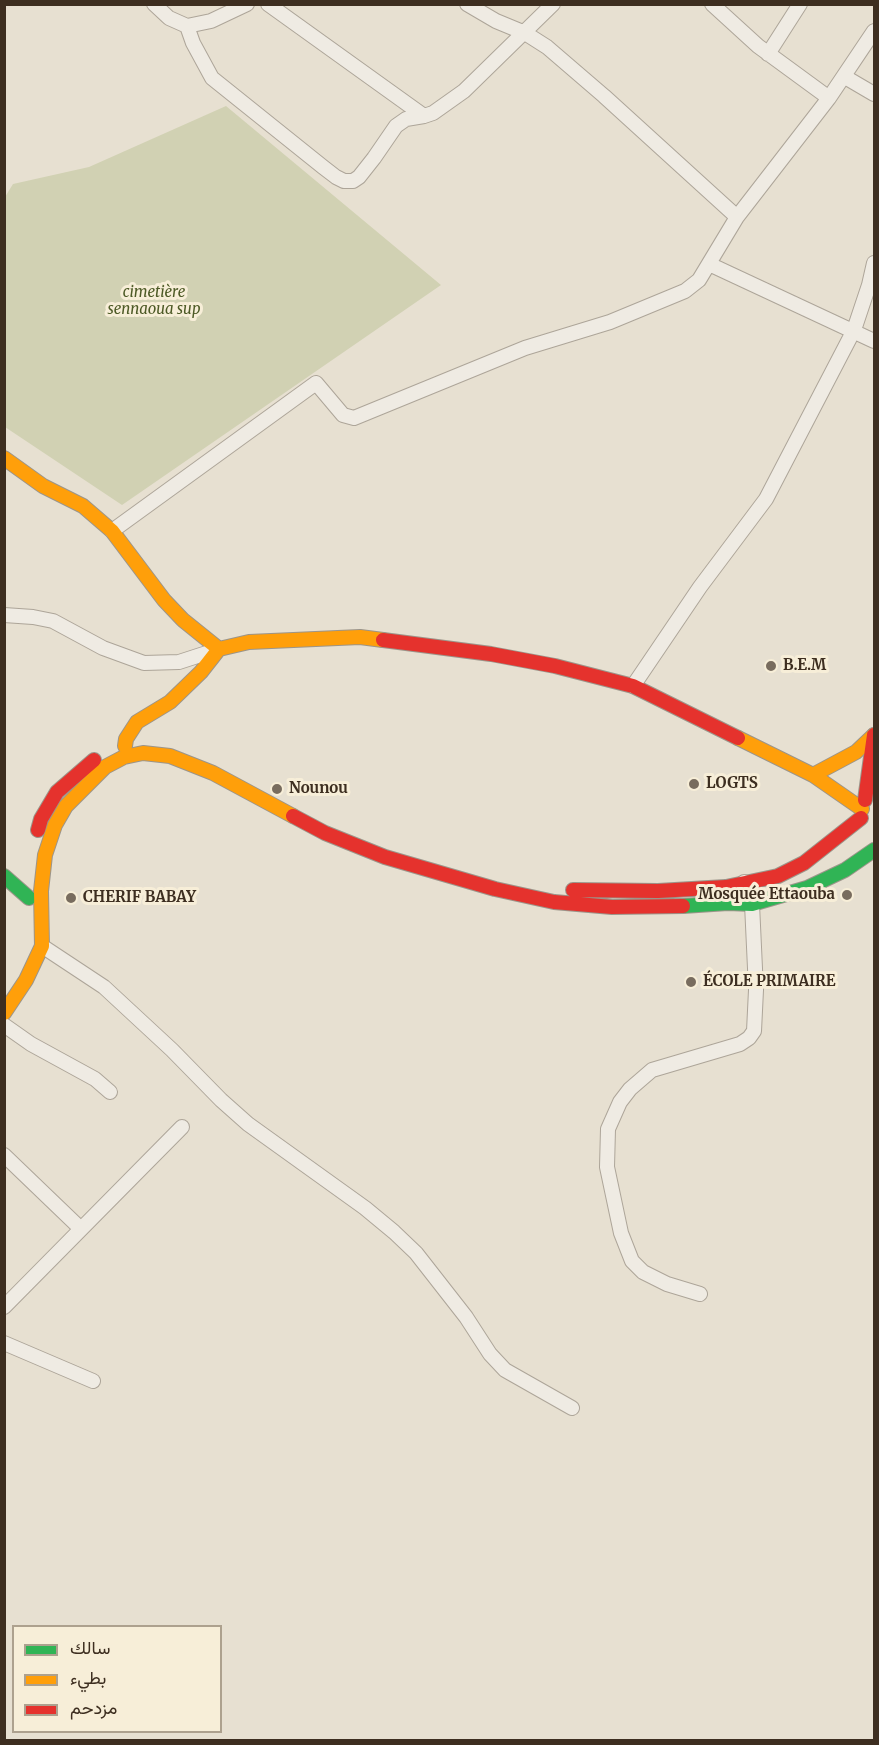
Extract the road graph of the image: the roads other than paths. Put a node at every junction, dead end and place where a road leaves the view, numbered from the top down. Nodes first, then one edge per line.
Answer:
1 (154, 4) edge
2 (247, 4) edge
3 (268, 4) edge
4 (467, 4) edge
5 (553, 4) edge
6 (712, 4) edge
7 (800, 4) edge
8 (187, 26) junction
9 (874, 31) edge
10 (525, 33) junction
11 (768, 54) junction
12 (845, 77) junction
13 (874, 94) edge
14 (829, 98) junction
15 (424, 116) junction
16 (737, 217) junction
17 (874, 263) edge
18 (708, 264) junction
19 (854, 330) junction
20 (874, 341) edge
21 (4, 458) edge
22 (112, 531) junction
23 (4, 615) edge
24 (219, 649) junction
25 (633, 686) junction
26 (874, 735) edge
27 (125, 746) junction
28 (813, 775) junction
29 (874, 790) edge
30 (862, 809) junction
31 (364, 834) dead end
32 (869, 834) dead end
33 (395, 845) dead end
34 (874, 850) edge
35 (4, 876) edge
36 (744, 882) junction
37 (29, 898) junction
38 (752, 904) junction
39 (33, 941) junction
40 (4, 994) edge
41 (4, 1013) edge
42 (4, 1026) edge
43 (110, 1092) dead end
44 (182, 1127) dead end
45 (4, 1155) edge
46 (81, 1229) junction
47 (700, 1294) dead end
48 (4, 1307) edge
49 (4, 1343) edge
50 (93, 1381) dead end
51 (572, 1408) dead end

1 - 8 street
2 - 8 street
3 - 15 street
4 - 10 street
5 - 10 street
6 - 11 street
7 - 11 street
8 - 15 street
9 - 12 street
10 - 15 street
10 - 16 street
11 - 14 street
12 - 13 street
12 - 14 street
14 - 16 street
16 - 18 street
17 - 19 street
18 - 19 street
18 - 22 street
19 - 20 street
19 - 25 street
21 - 22 main road
22 - 24 main road
23 - 24 street
24 - 25 main road
24 - 27 main road
25 - 28 main road
26 - 28 main road
26 - 30 main road
27 - 31 main road
27 - 37 main road
28 - 30 main road
29 - 30 main road
30 - 32 main road
30 - 36 main road
33 - 36 main road
34 - 38 main road
35 - 37 main road
36 - 38 street
37 - 39 main road
38 - 39 main road
38 - 47 street
39 - 40 main road
39 - 41 main road
39 - 51 street
42 - 43 street
44 - 46 street
45 - 46 street
46 - 48 street
49 - 50 street

